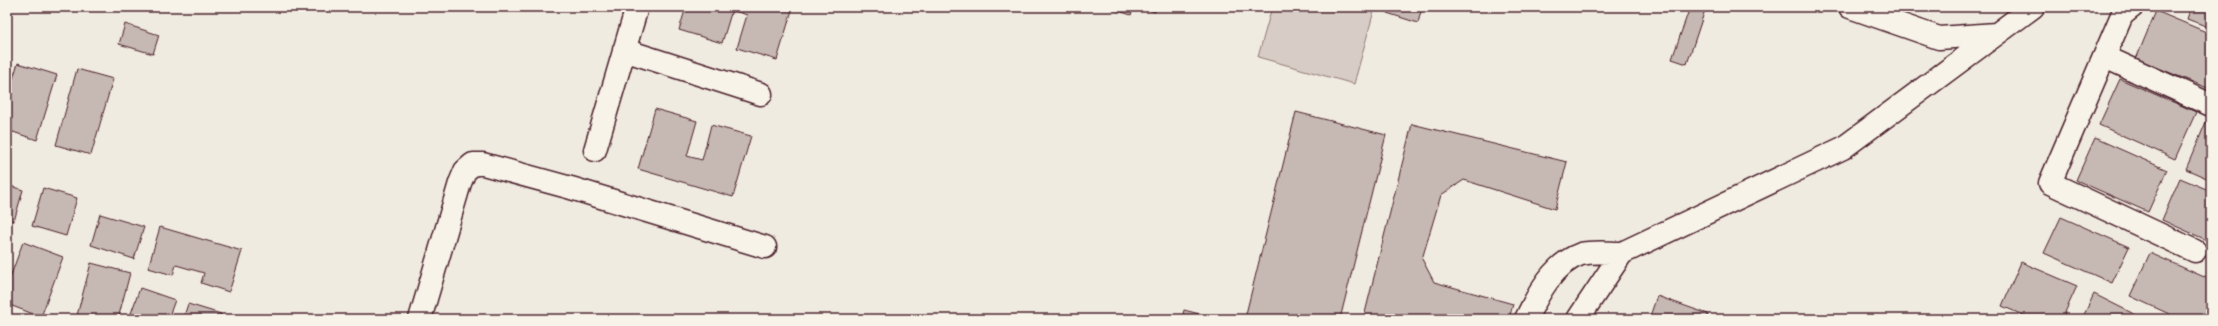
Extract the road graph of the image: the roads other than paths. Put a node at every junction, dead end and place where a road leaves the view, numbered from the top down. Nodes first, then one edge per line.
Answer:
1 (637, 7) edge
2 (1850, 7) edge
3 (2033, 7) edge
4 (2132, 7) edge
5 (1996, 34) junction
6 (624, 50) junction
7 (2105, 57) junction
8 (761, 94) dead end
9 (2211, 105) edge
10 (595, 150) dead end
11 (765, 247) dead end
12 (2195, 251) dead end
13 (1622, 252) junction
14 (420, 319) edge
15 (1526, 319) edge
16 (1578, 319) edge

1 - 6 street
2 - 5 street
3 - 5 street
4 - 7 street
5 - 13 street
6 - 8 street
6 - 10 street
7 - 9 street
7 - 12 street
11 - 14 street
13 - 15 street
13 - 16 street

